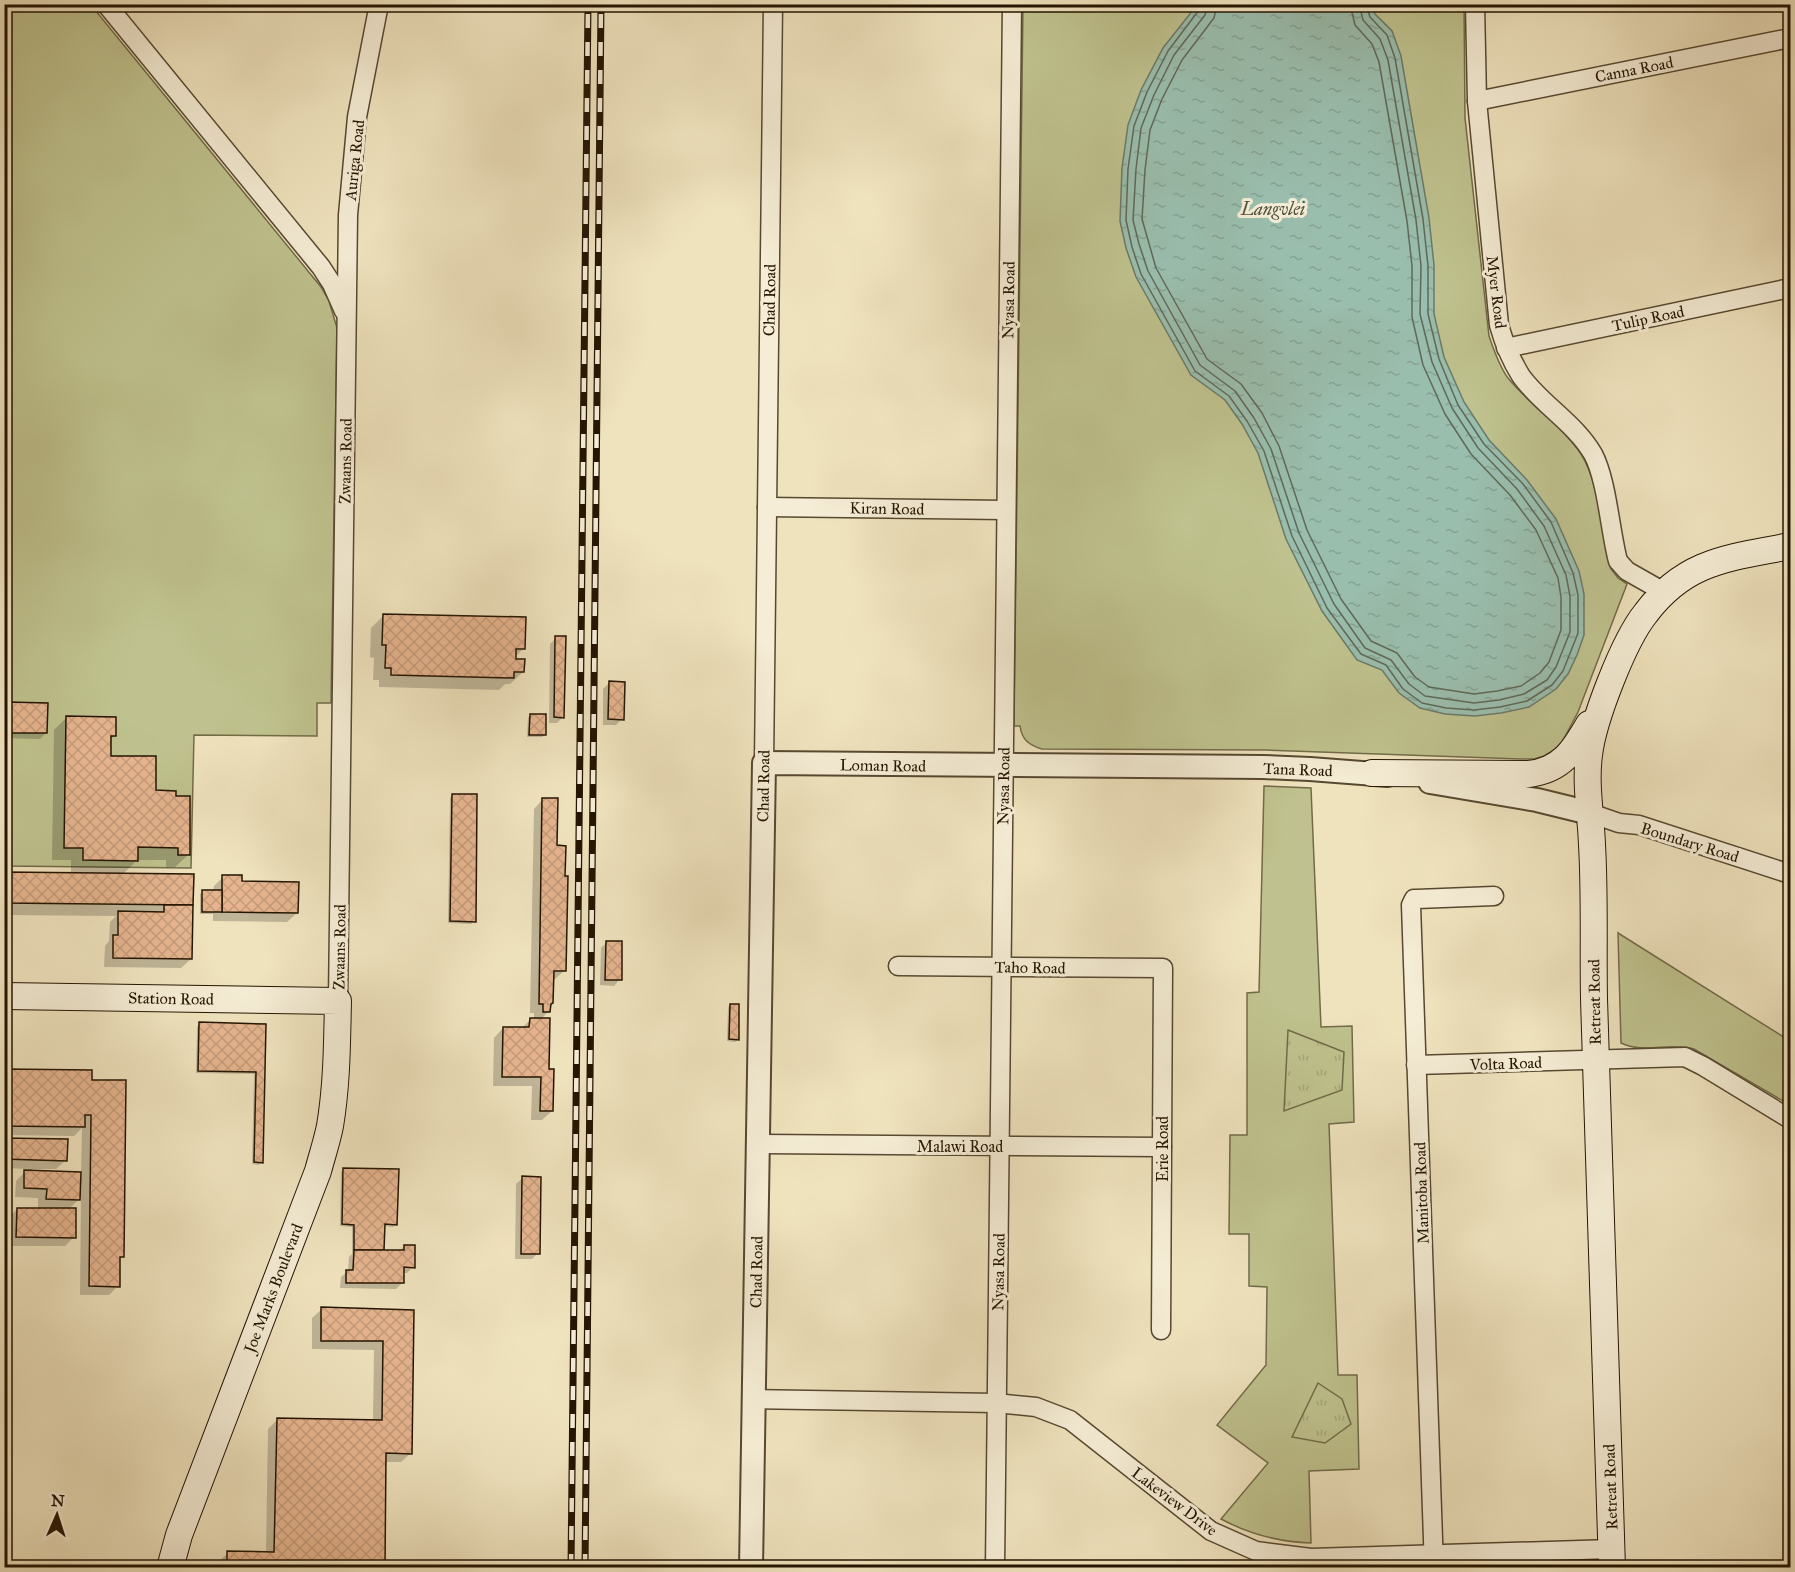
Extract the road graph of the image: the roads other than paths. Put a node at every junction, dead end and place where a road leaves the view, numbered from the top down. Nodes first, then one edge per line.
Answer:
1 (106, 4) edge
2 (379, 4) edge
3 (773, 4) edge
4 (1012, 4) edge
5 (1475, 4) edge
6 (1791, 38) edge
7 (1477, 101) junction
8 (1791, 288) edge
9 (346, 318) junction
10 (1506, 348) junction
11 (767, 507) junction
12 (1006, 510) junction
13 (1791, 546) edge
14 (1664, 592) junction
15 (1608, 691) junction
16 (764, 763) junction
17 (1003, 766) junction
18 (1372, 772) junction
19 (1590, 813) junction
20 (1791, 874) edge
21 (1494, 896) dead end
22 (898, 966) dead end
23 (1001, 967) junction
24 (1163, 968) joint
25 (4, 996) edge
26 (338, 1001) junction
27 (1596, 1060) junction
28 (1416, 1065) junction
29 (1791, 1119) edge
30 (758, 1144) junction
31 (999, 1146) junction
32 (1162, 1147) junction
33 (1161, 1330) dead end
34 (753, 1399) junction
35 (996, 1403) junction
36 (1612, 1558) edge
37 (1434, 1561) edge
38 (170, 1568) edge
39 (751, 1568) edge
40 (994, 1568) edge

1 - 9 street, Zwaans Road
2 - 9 street, Auriga Road
3 - 11 street, Chad Road
4 - 12 street, Nyasa Road
5 - 7 street, Myer Road
6 - 7 street, Canna Road
7 - 10 street, Myer Road
8 - 10 street, Tulip Road
9 - 26 street, Zwaans Road
10 - 14 street, Myer Road
11 - 12 street, Kiran Road
11 - 16 street, Chad Road
12 - 17 street, Nyasa Road
13 - 14 main road, Retreat Road
14 - 15 main road, Retreat Road
15 - 18 main road
15 - 19 main road, Retreat Road
16 - 17 street, Loman Road
16 - 30 street, Chad Road
17 - 18 street, Tana Road
17 - 23 street, Nyasa Road
18 - 19 street, Tana Road
19 - 20 street, Boundary Road
19 - 27 main road, Retreat Road
21 - 28 street, Manitoba Road
22 - 23 street, Taho Road
23 - 24 street, Taho Road
23 - 31 street, Nyasa Road
24 - 32 street, Erie Road
25 - 26 main road, Station Road
26 - 38 main road, Joe Marks Boulevard
27 - 28 street, Volta Road
27 - 29 street, Volta Road
27 - 36 main road, Retreat Road
28 - 37 street, Manitoba Road
30 - 31 street, Malawi Road
30 - 34 street, Chad Road
31 - 32 street, Malawi Road
31 - 35 street, Nyasa Road
32 - 33 street, Erie Road
34 - 35 street, Lakeview Drive
34 - 39 street, Chad Road
35 - 37 street, Lakeview Drive
35 - 40 street, Nyasa Road
36 - 37 street, Lakeview Drive

